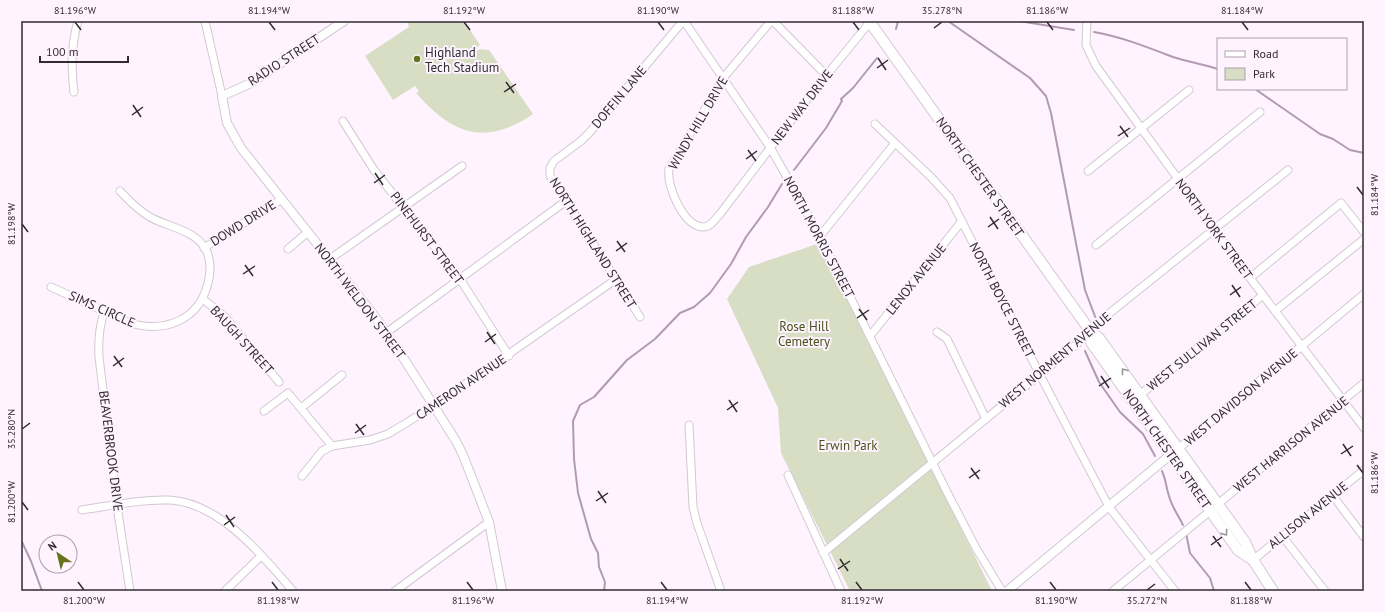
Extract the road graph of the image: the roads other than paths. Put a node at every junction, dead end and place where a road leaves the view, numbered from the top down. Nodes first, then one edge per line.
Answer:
1 (78, 21) edge
2 (206, 21) edge
3 (344, 21) edge
4 (684, 21) edge
5 (772, 21) edge
6 (1087, 21) edge
7 (870, 22) edge
8 (826, 75) junction
9 (724, 78) junction
10 (1189, 90) dead end
11 (74, 92) dead end
12 (222, 96) junction
13 (1260, 112) dead end
14 (343, 121) dead end
15 (875, 124) dead end
16 (1141, 129) junction
17 (895, 144) junction
18 (770, 147) junction
19 (462, 166) dead end
20 (550, 168) joint
21 (1288, 170) dead end
22 (1088, 171) dead end
23 (1178, 179) junction
24 (120, 191) dead end
25 (282, 199) junction
26 (566, 201) junction
27 (404, 206) junction
28 (962, 221) junction
29 (703, 227) joint
30 (1215, 230) junction
31 (308, 232) junction
32 (1364, 232) edge
33 (820, 236) junction
34 (1364, 238) edge
35 (1096, 245) dead end
36 (204, 248) junction
37 (288, 249) dead end
38 (330, 259) junction
39 (1250, 278) junction
40 (460, 279) junction
41 (615, 280) junction
42 (51, 287) dead end
43 (1364, 294) edge
44 (1263, 295) junction
45 (203, 299) junction
46 (1275, 311) junction
47 (104, 312) junction
48 (640, 317) dead end
49 (937, 332) dead end
50 (1091, 332) junction
51 (386, 333) junction
52 (870, 336) junction
53 (1302, 347) junction
54 (509, 356) junction
55 (1040, 374) junction
56 (342, 375) dead end
57 (279, 382) dead end
58 (1364, 384) edge
59 (1141, 394) junction
60 (1343, 401) junction
61 (434, 406) junction
62 (301, 408) junction
63 (264, 411) dead end
64 (986, 419) junction
65 (689, 425) dead end
66 (1364, 428) edge
67 (332, 446) junction
68 (1174, 452) junction
69 (933, 462) junction
70 (1364, 470) edge
71 (788, 475) dead end
72 (302, 476) dead end
73 (1333, 496) junction
74 (1218, 504) junction
75 (117, 506) junction
76 (1110, 506) junction
77 (82, 510) dead end
78 (1210, 511) junction
79 (489, 522) junction
80 (1283, 537) junction
81 (1364, 537) edge
82 (823, 553) junction
83 (261, 556) junction
84 (1151, 559) junction
85 (1252, 560) junction
86 (130, 591) edge
87 (225, 591) edge
88 (293, 591) edge
89 (395, 591) edge
90 (502, 591) edge
91 (721, 591) edge
92 (841, 591) edge
93 (1002, 591) edge
94 (1007, 591) edge
95 (1113, 591) edge
96 (1175, 591) edge
97 (1273, 591) edge
98 (1325, 591) edge

1 - 11 street
2 - 12 street, NORTH WELDON STREET
3 - 12 street, RADIO STREET
4 - 9 street, NORTH MORRIS STREET
4 - 20 street, DOFFIN LANE
5 - 8 street
5 - 9 street, WINDY HILL DRIVE
6 - 16 street, NORTH YORK STREET
7 - 8 street, NEW WAY DRIVE
7 - 50 main road, NORTH CHESTER STREET
8 - 18 street, NEW WAY DRIVE
9 - 18 street, NORTH MORRIS STREET
9 - 29 street, WINDY HILL DRIVE
10 - 16 street
12 - 25 street, NORTH WELDON STREET
13 - 23 street
14 - 27 street, PINEHURST STREET
15 - 17 street, NORTH BOYCE STREET
16 - 22 street
16 - 23 street, NORTH YORK STREET
17 - 28 street, NORTH BOYCE STREET
17 - 33 street
18 - 29 street, NEW WAY DRIVE
18 - 33 street, NORTH MORRIS STREET
19 - 27 street
20 - 26 street, NORTH HIGHLAND STREET
21 - 30 street, WEST NORMENT AVENUE
23 - 30 street, NORTH YORK STREET
23 - 35 street
24 - 36 street
25 - 31 street, NORTH WELDON STREET
25 - 36 street, DOWD DRIVE
26 - 40 street
26 - 41 street, NORTH HIGHLAND STREET
27 - 38 street
27 - 40 street, PINEHURST STREET
28 - 52 street, LENOX AVENUE
28 - 55 street, NORTH BOYCE STREET
30 - 39 street, NORTH YORK STREET
30 - 50 street, WEST NORMENT AVENUE
31 - 37 street
31 - 38 street, NORTH WELDON STREET
32 - 39 street, WEST SULLIVAN STREET
33 - 52 street, NORTH MORRIS STREET
34 - 46 street
36 - 45 street, SIMS CIRCLE
38 - 51 street, NORTH WELDON STREET
39 - 44 street, NORTH YORK STREET
40 - 51 street
40 - 54 street, PINEHURST STREET
41 - 48 street, NORTH HIGHLAND STREET
41 - 54 street, CAMERON AVENUE
42 - 47 street, SIMS CIRCLE
43 - 53 street, WEST DAVIDSON AVENUE
44 - 46 street, NORTH YORK STREET
44 - 59 street, WEST SULLIVAN STREET
45 - 47 street, SIMS CIRCLE
45 - 57 street, BAUGH STREET
46 - 53 street, NORTH YORK STREET
47 - 75 street, BEAVERBROOK DRIVE
49 - 64 street
50 - 55 street, WEST NORMENT AVENUE
59 -> 50 main road, NORTH CHESTER STREET
50 - 68 main road, NORTH CHESTER STREET
51 - 61 street, NORTH WELDON STREET
52 - 69 street, NORTH MORRIS STREET
53 - 60 street, NORTH YORK STREET
53 - 68 street, WEST DAVIDSON AVENUE
54 - 61 street, CAMERON AVENUE
55 - 64 street, WEST NORMENT AVENUE
55 - 76 street, NORTH BOYCE STREET
56 - 62 street
58 - 60 street, WEST HARRISON AVENUE
59 - 68 main road, NORTH CHESTER STREET
60 - 66 street, NORTH YORK STREET
60 - 74 street, WEST HARRISON AVENUE
61 - 67 street, CAMERON AVENUE
61 - 79 street, NORTH WELDON STREET
62 - 63 street
62 - 67 street
64 - 69 street, WEST NORMENT AVENUE
65 - 91 street
67 - 72 street, CAMERON AVENUE
68 - 74 main road, NORTH CHESTER STREET
68 - 76 street, WEST DAVIDSON AVENUE
68 - 78 main road, NORTH CHESTER STREET
69 - 82 street, WEST NORMENT AVENUE
69 - 93 street, NORTH MORRIS STREET
70 - 73 street, ALLISON AVENUE
71 - 82 street
73 - 80 street, ALLISON AVENUE
73 - 81 street
74 - 85 main road, NORTH CHESTER STREET
75 - 77 street
75 - 83 street
75 - 86 street, BEAVERBROOK DRIVE
76 - 84 street, NORTH BOYCE STREET
76 - 94 street, WEST DAVIDSON AVENUE
78 - 84 street
78 -> 85 main road, NORTH CHESTER STREET
79 - 89 street
79 - 90 street, NORTH WELDON STREET
80 - 85 street, ALLISON AVENUE
80 - 98 street
82 - 92 street
83 - 87 street
83 - 88 street
84 - 95 street
84 - 96 street, NORTH BOYCE STREET
85 - 97 main road, NORTH CHESTER STREET

